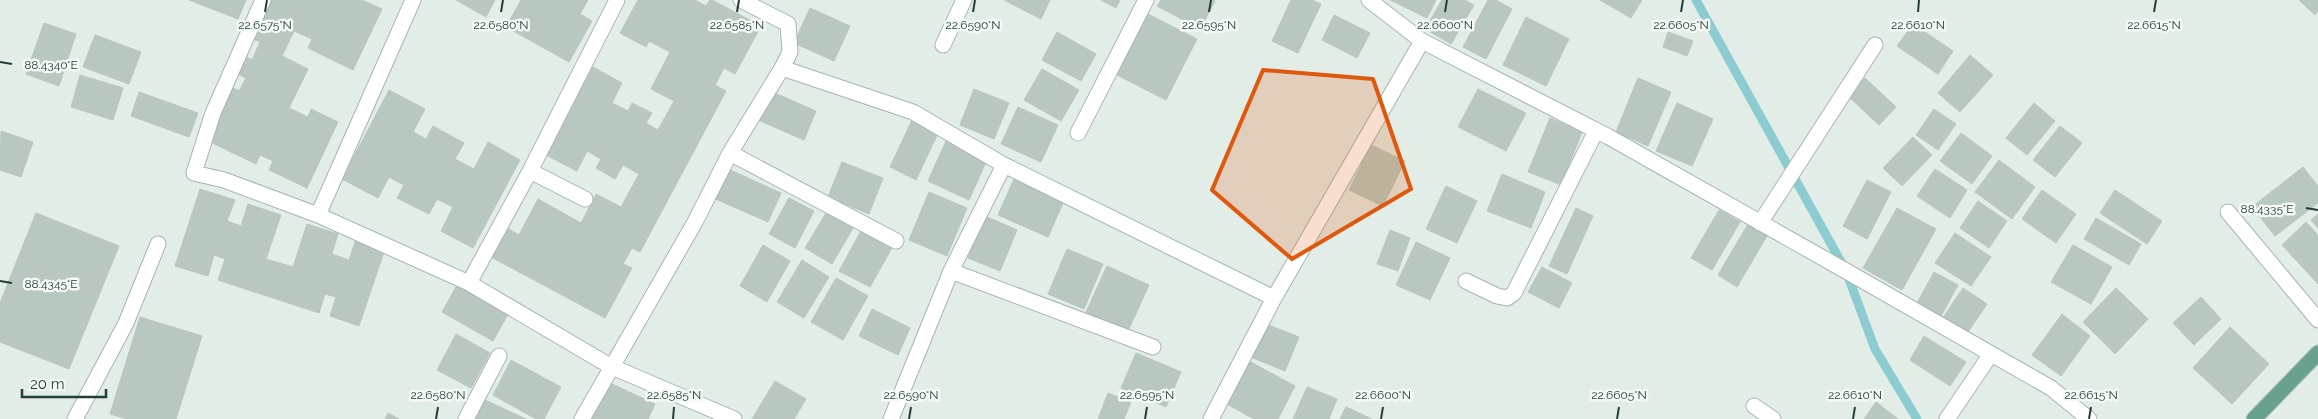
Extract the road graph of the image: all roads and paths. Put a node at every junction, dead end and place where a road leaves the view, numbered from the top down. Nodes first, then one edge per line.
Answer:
1 (263, 0) edge
2 (413, 0) edge
3 (617, 0) edge
4 (741, 0) edge
5 (964, 0) edge
6 (1146, 0) edge
7 (1369, 0) edge
8 (1422, 41) junction
9 (943, 45) dead end
10 (1875, 45) dead end
11 (782, 68) junction
12 (1596, 131) junction
13 (1078, 133) dead end
14 (730, 153) junction
15 (1004, 165) junction
16 (530, 171) junction
17 (585, 199) dead end
18 (2228, 212) dead end
19 (318, 215) junction
20 (1760, 223) junction
21 (896, 241) dead end
22 (158, 244) dead end
23 (951, 271) junction
24 (1466, 281) dead end
25 (469, 283) junction
26 (1274, 298) junction
27 (2318, 320) edge
28 (1153, 347) dead end
29 (1991, 354) junction
30 (499, 356) dead end
31 (2316, 359) edge
32 (610, 366) junction
33 (1754, 406) dead end
34 (75, 419) edge
35 (466, 419) edge
36 (582, 419) edge
37 (734, 419) edge
38 (892, 419) edge
39 (1212, 419) edge
40 (1773, 419) edge
41 (1947, 419) edge
42 (2090, 419) edge
43 (2254, 419) edge

1 - 19 street
2 - 19 street
3 - 16 street
4 - 11 street
5 - 9 street
6 - 13 street
7 - 8 street
8 - 12 street
8 - 26 street
10 - 20 street
11 - 14 street
11 - 15 street
12 - 20 street
12 - 24 street
14 - 21 street
14 - 32 street
15 - 23 street
15 - 26 street
16 - 17 street
16 - 25 street
18 - 27 street
19 - 25 street
20 - 29 street
22 - 34 street
23 - 28 street
23 - 38 street
25 - 32 street
26 - 39 street
29 - 41 street
29 - 42 street
30 - 35 street
31 - 43 main road
32 - 36 street
32 - 37 street
33 - 40 street

